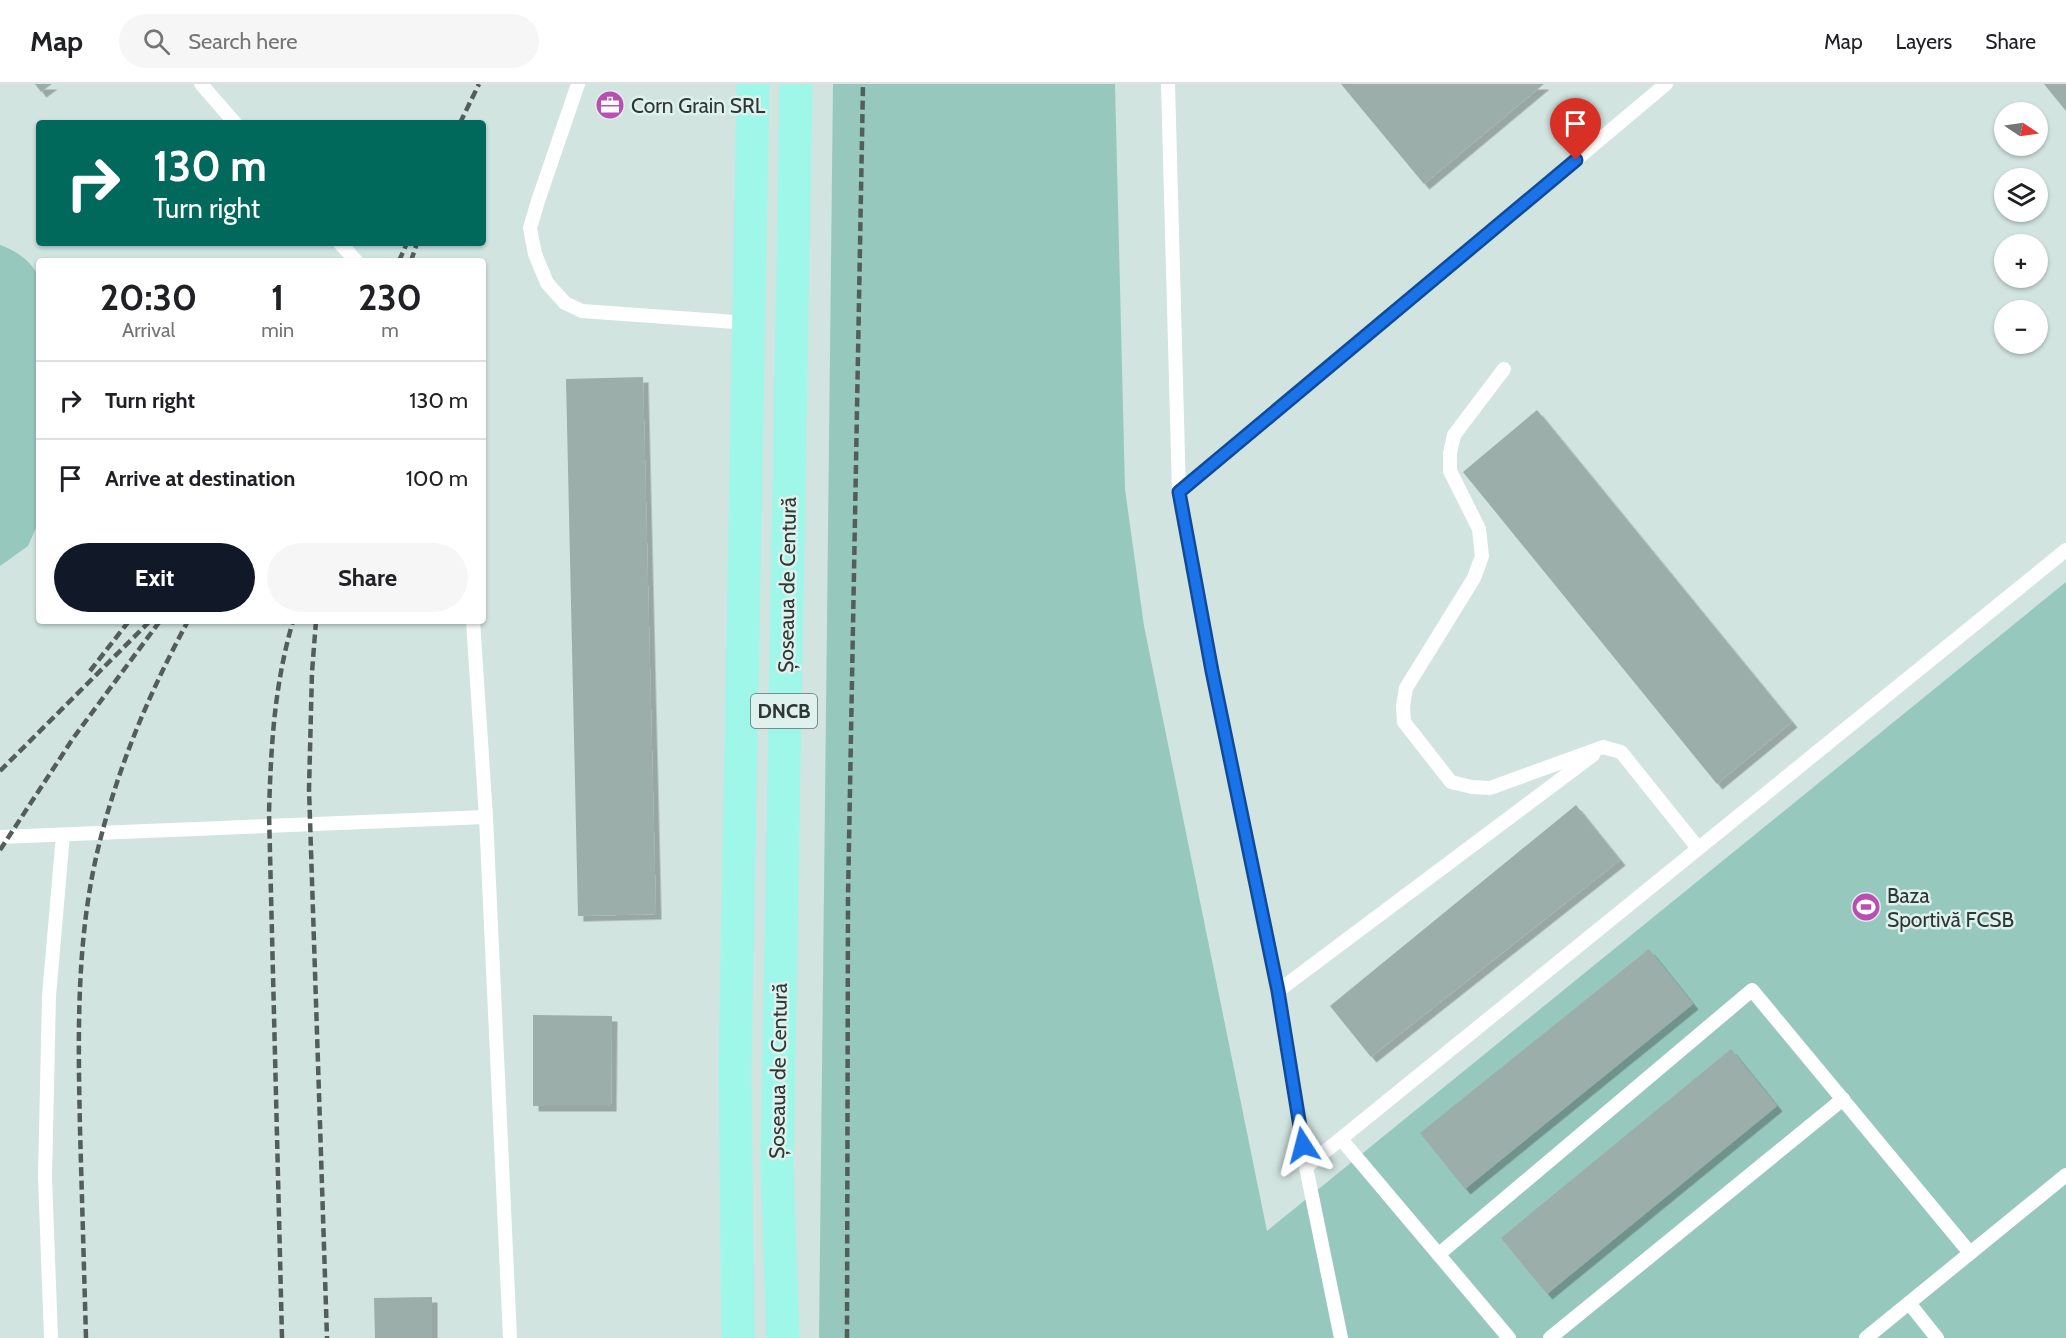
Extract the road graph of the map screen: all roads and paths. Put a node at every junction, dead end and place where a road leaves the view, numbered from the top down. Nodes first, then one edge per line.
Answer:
1 (201, 84) edge
2 (578, 84) edge
3 (753, 84) edge
4 (796, 84) edge
5 (1168, 84) edge
6 (1666, 84) edge
7 (232, 120) edge
8 (343, 246) edge
9 (353, 258) edge
10 (749, 322) junction
11 (1504, 369) dead end
12 (1179, 492) junction
13 (2066, 550) edge
14 (473, 624) edge
15 (1603, 747) junction
16 (486, 817) junction
17 (63, 835) junction
18 (0, 837) edge
19 (1698, 848) junction
20 (1278, 991) junction
21 (1843, 1100) junction
22 (1341, 1139) junction
23 (1306, 1167) junction
24 (2066, 1175) edge
25 (1970, 1253) junction
26 (1438, 1254) junction
27 (1909, 1302) junction
28 (51, 1338) edge
29 (510, 1338) edge
30 (738, 1338) edge
31 (783, 1338) edge
32 (1341, 1338) edge
33 (1509, 1338) edge
34 (1550, 1338) edge
35 (1866, 1338) edge
36 (1938, 1338) edge

1 - 7 lane
2 - 10 lane
3 - 10 main road, Șoseaua de Centură / DNCB
4 - 31 main road, Șoseaua de Centură / DNCB
5 - 12 lane
6 - 12 lane
8 - 9 lane
10 - 30 main road, Șoseaua de Centură / DNCB
11 - 15 lane
12 - 20 lane
13 - 19 lane
14 - 16 lane
15 - 19 lane
15 - 20 lane
16 - 17 lane
16 - 29 lane
17 - 18 lane
17 - 28 lane
19 - 22 lane
20 - 23 lane
21 - 25 lane
21 - 26 lane
21 - 34 lane
22 - 23 lane
22 - 26 lane
23 - 32 lane
24 - 25 lane
25 - 27 lane
26 - 33 lane
27 - 35 lane
27 - 36 lane

